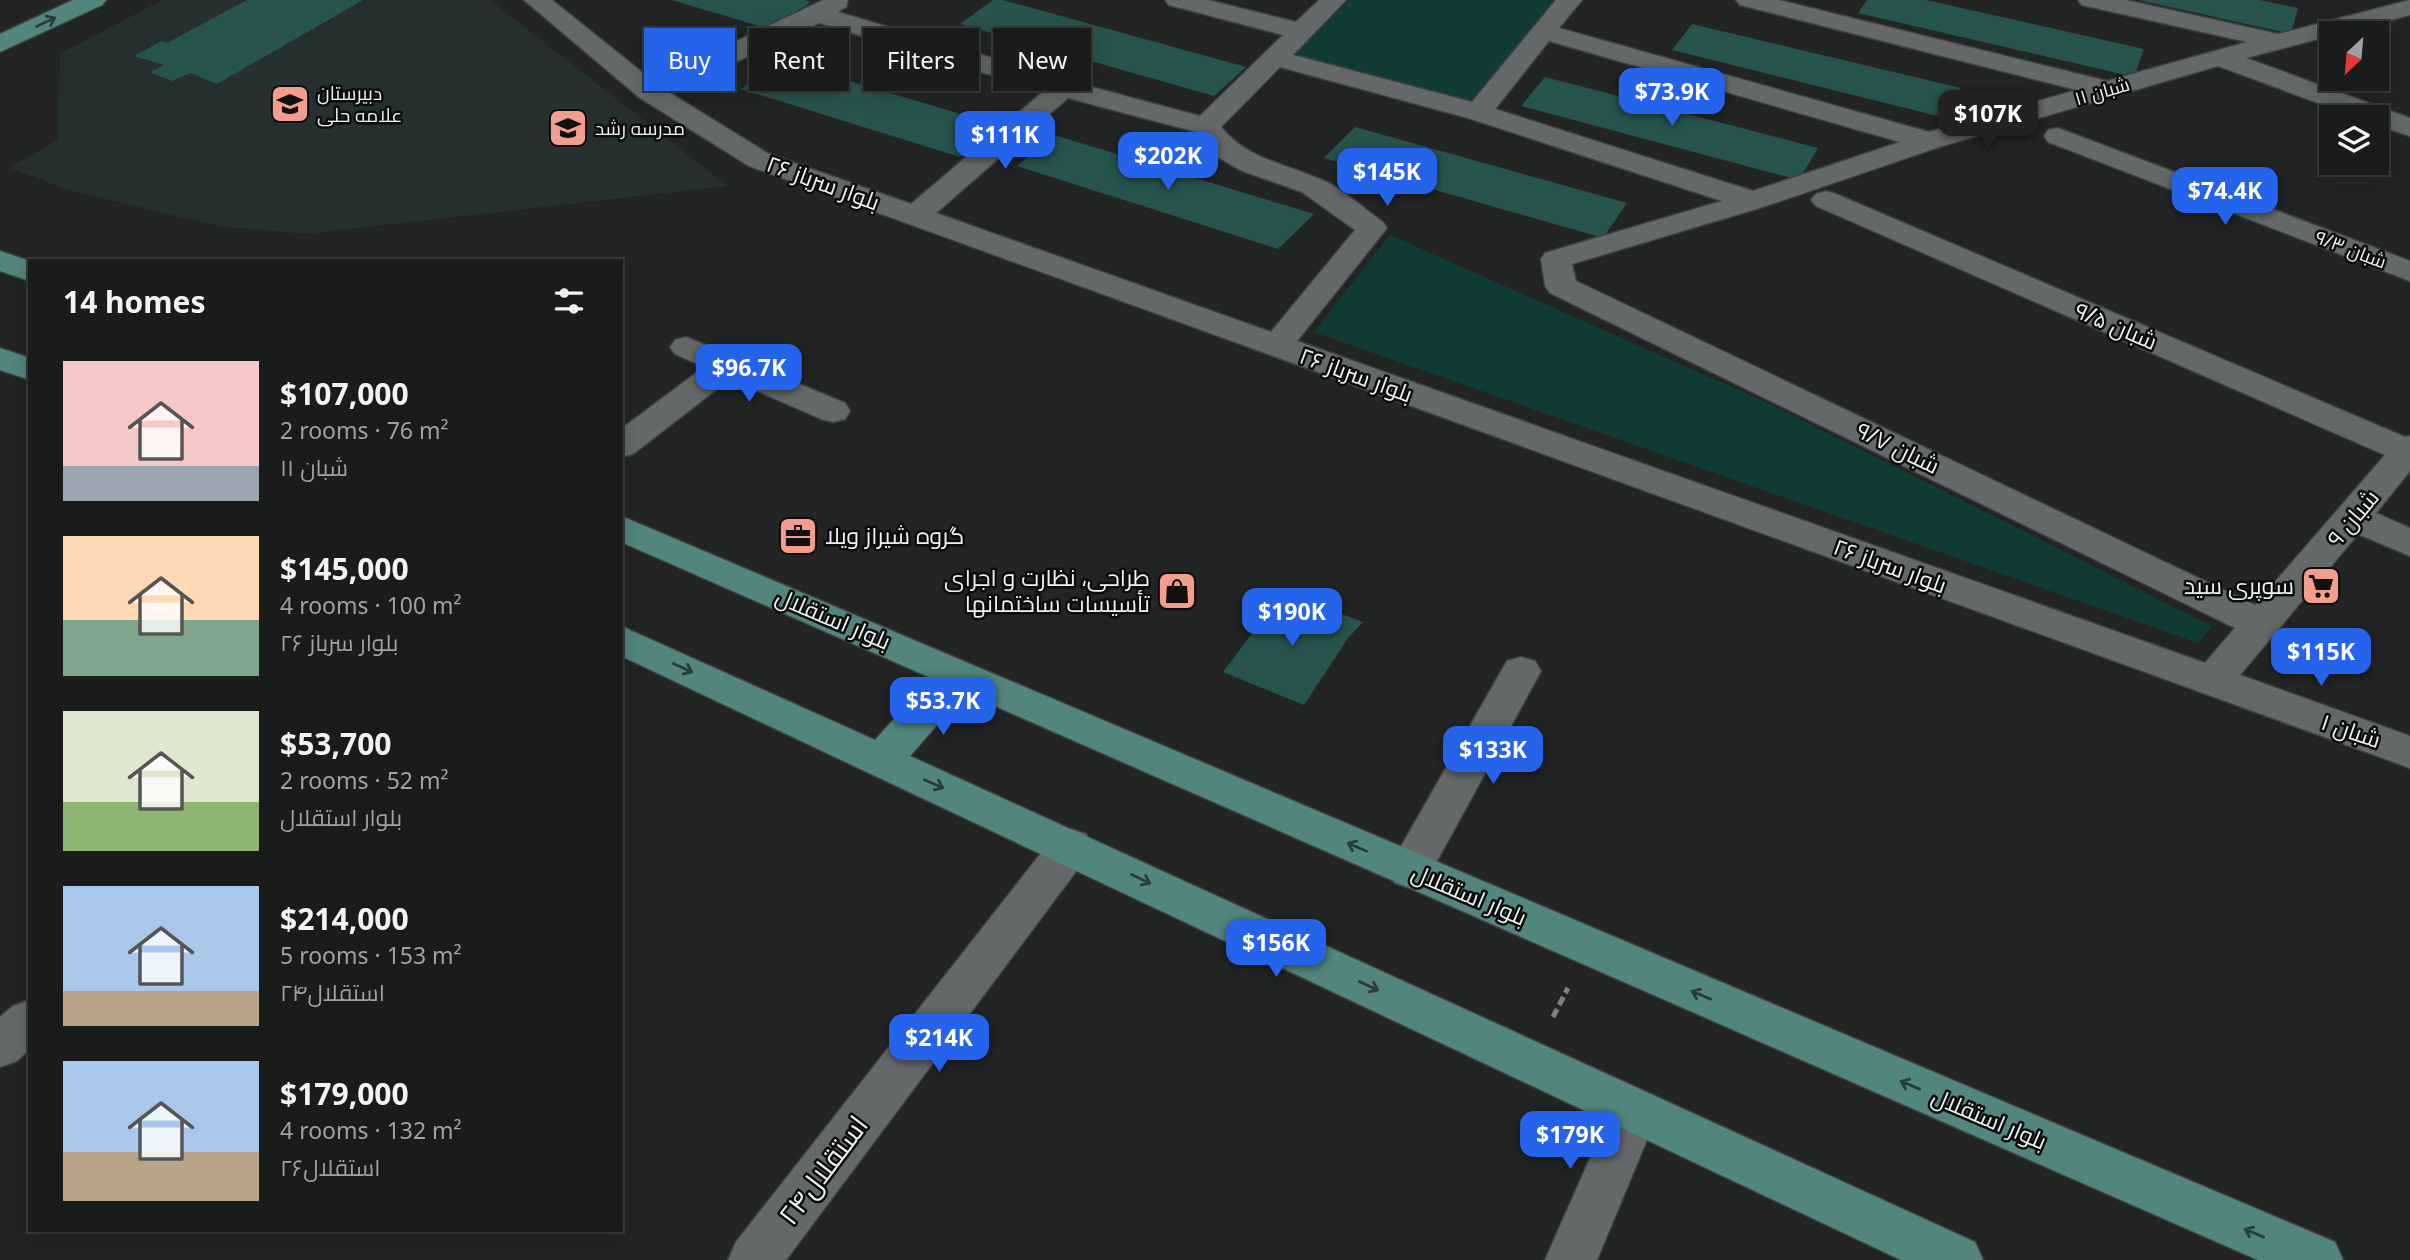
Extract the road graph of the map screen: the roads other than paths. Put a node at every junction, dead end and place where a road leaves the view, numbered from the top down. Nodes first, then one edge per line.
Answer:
1 (38, 0) edge
2 (93, 0) edge
3 (537, 0) edge
4 (840, 0) edge
5 (1178, 0) edge
6 (1333, 0) edge
7 (1569, 0) edge
8 (1749, 0) edge
9 (2091, 0) edge
10 (1806, 6) edge
11 (2410, 7) edge
12 (817, 15) junction
13 (0, 18) edge
14 (1300, 32) junction
15 (1544, 32) junction
16 (2278, 41) junction
17 (0, 44) edge
18 (2219, 57) junction
19 (1275, 58) junction
20 (993, 67) edge
21 (2108, 90) junction
22 (1060, 91) edge
23 (1075, 91) edge
24 (650, 92) junction
25 (1478, 112) junction
26 (1206, 125) junction
27 (2410, 128) edge
28 (2058, 136) dead end
29 (1929, 141) junction
30 (1826, 200) dead end
31 (1753, 201) junction
32 (915, 216) junction
33 (1556, 259) joint
34 (0, 260) edge
35 (28, 271) edge
36 (2410, 272) edge
37 (1276, 346) junction
38 (686, 347) dead end
39 (0, 358) edge
40 (727, 365) junction
41 (28, 369) edge
42 (834, 411) dead end
43 (623, 444) edge
44 (2408, 449) edge
45 (2355, 518) junction
46 (623, 529) edge
47 (2410, 543) edge
48 (2259, 623) junction
49 (623, 641) edge
50 (1521, 671) dead end
51 (959, 673) junction
52 (2212, 682) junction
53 (2410, 752) edge
54 (882, 760) junction
55 (1070, 846) junction
56 (1410, 870) junction
57 (28, 1022) edge
58 (0, 1046) edge
59 (1635, 1111) junction
60 (754, 1260) edge
61 (1571, 1260) edge
62 (1957, 1260) edge
63 (2317, 1260) edge

1 - 13 main road
17 -> 2 main road
3 - 24 street, ۲۶ بلوار سرباز
4 - 12 street
5 - 14 street
6 - 14 street
7 - 15 street
8 - 10 street
9 - 16 street
10 - 21 street
11 - 16 street, ۱۱ شبان
12 - 20 street
12 - 24 street
14 - 19 street
15 - 25 street
15 - 29 street
16 - 18 street, ۱۱ شبان
18 - 21 street, ۱۱ شبان
18 - 27 street
19 - 25 street
19 - 26 street
21 - 29 street, ۱۱ شبان
22 - 32 street
23 - 26 street
24 - 32 street, ۲۶ بلوار سرباز
25 - 31 street
26 - 37 street
28 - 36 street, ۹/۳ شبان
29 - 31 street, ۱۱ شبان
30 - 44 street, ۹/۵ شبان
31 - 33 street, ۱۱ شبان
32 - 37 street, ۲۶ بلوار سرباز
33 - 48 street, ۹/۷ شبان
34 - 35 main road
37 - 52 street, ۲۶ بلوار سرباز
38 - 40 street
39 - 41 main road
40 - 42 street
40 - 43 street
44 - 45 street, ۹ شبان
45 - 47 street
45 - 48 street, ۹ شبان
46 - 51 main road, بلوار استقلال
48 - 52 street, ۹ شبان
49 -> 54 main road
50 - 56 street
51 - 54 main road
56 -> 51 main road, بلوار استقلال
52 - 53 street, ۱ شبان
54 -> 55 main road
55 -> 59 main road
55 - 60 street, استقلال۲۴
63 -> 56 main road, بلوار استقلال
57 - 58 street
59 - 61 street
59 - 62 main road

